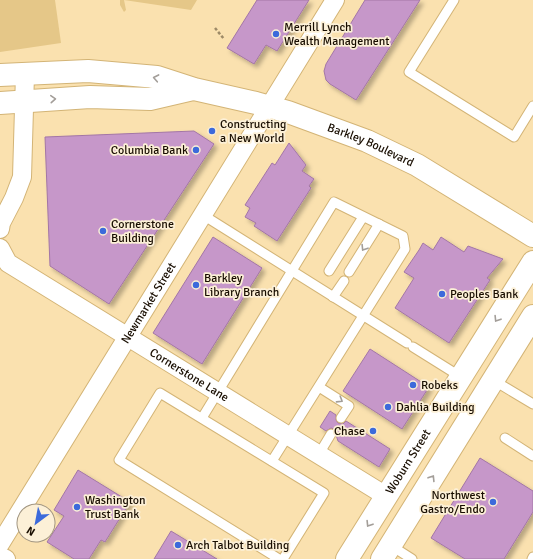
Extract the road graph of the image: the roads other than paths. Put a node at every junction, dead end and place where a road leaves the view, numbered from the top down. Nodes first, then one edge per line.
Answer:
1 (335, 0) edge
2 (454, 0) edge
3 (25, 74) junction
4 (0, 75) edge
5 (194, 89) junction
6 (25, 101) junction
7 (0, 103) edge
8 (533, 106) edge
9 (269, 107) junction
10 (203, 215) junction
11 (363, 216) junction
12 (379, 224) junction
13 (0, 229) edge
14 (533, 236) edge
15 (0, 248) edge
16 (533, 262) edge
17 (292, 271) junction
18 (329, 271) dead end
19 (333, 297) junction
20 (363, 316) junction
21 (533, 316) edge
22 (128, 336) junction
23 (461, 377) junction
24 (494, 380) junction
25 (319, 387) junction
26 (218, 392) junction
27 (533, 404) edge
28 (202, 418) junction
29 (341, 418) dead end
30 (331, 434) dead end
31 (288, 436) junction
32 (505, 438) dead end
33 (319, 454) junction
34 (533, 456) edge
35 (272, 461) junction
36 (386, 496) junction
37 (0, 544) edge
38 (386, 552) edge
39 (0, 556) edge
40 (6, 559) edge
41 (280, 559) edge
42 (283, 559) edge
43 (347, 559) edge
44 (412, 559) edge

1 - 9 street, Newmarket Street
2 - 8 lane
3 - 4 main road, Barkley Boulevard
5 -> 3 main road, Barkley Boulevard
3 - 6 street
6 -> 5 main road, Barkley Boulevard
5 - 9 main road, Barkley Boulevard
6 - 7 main road, Barkley Boulevard
6 - 13 street
9 - 10 street, Newmarket Street
9 - 14 main road, Barkley Boulevard
10 - 17 lane
10 - 22 street, Newmarket Street
11 - 12 lane
11 - 17 lane
11 - 18 lane
12 -> 19 lane
12 - 20 lane
15 - 22 street, Cornerstone Lane
16 -> 23 main road, Woburn Street
17 - 19 lane
17 - 26 lane
19 - 20 lane
20 - 23 lane
20 - 25 lane
21 - 24 main road
22 - 26 street, Cornerstone Lane
22 - 37 street, Newmarket Street
23 - 36 main road, Woburn Street
24 - 27 lane
38 -> 24 main road
25 -> 29 lane
25 - 31 lane
26 - 28 lane
26 - 31 street, Cornerstone Lane
28 - 35 lane
28 - 41 lane
30 - 33 lane
31 - 33 street, Cornerstone Lane
31 - 35 lane
32 - 34 lane
33 - 36 street, Cornerstone Lane
35 - 42 lane
36 -> 43 main road, Woburn Street
38 - 44 lane
39 - 40 street

